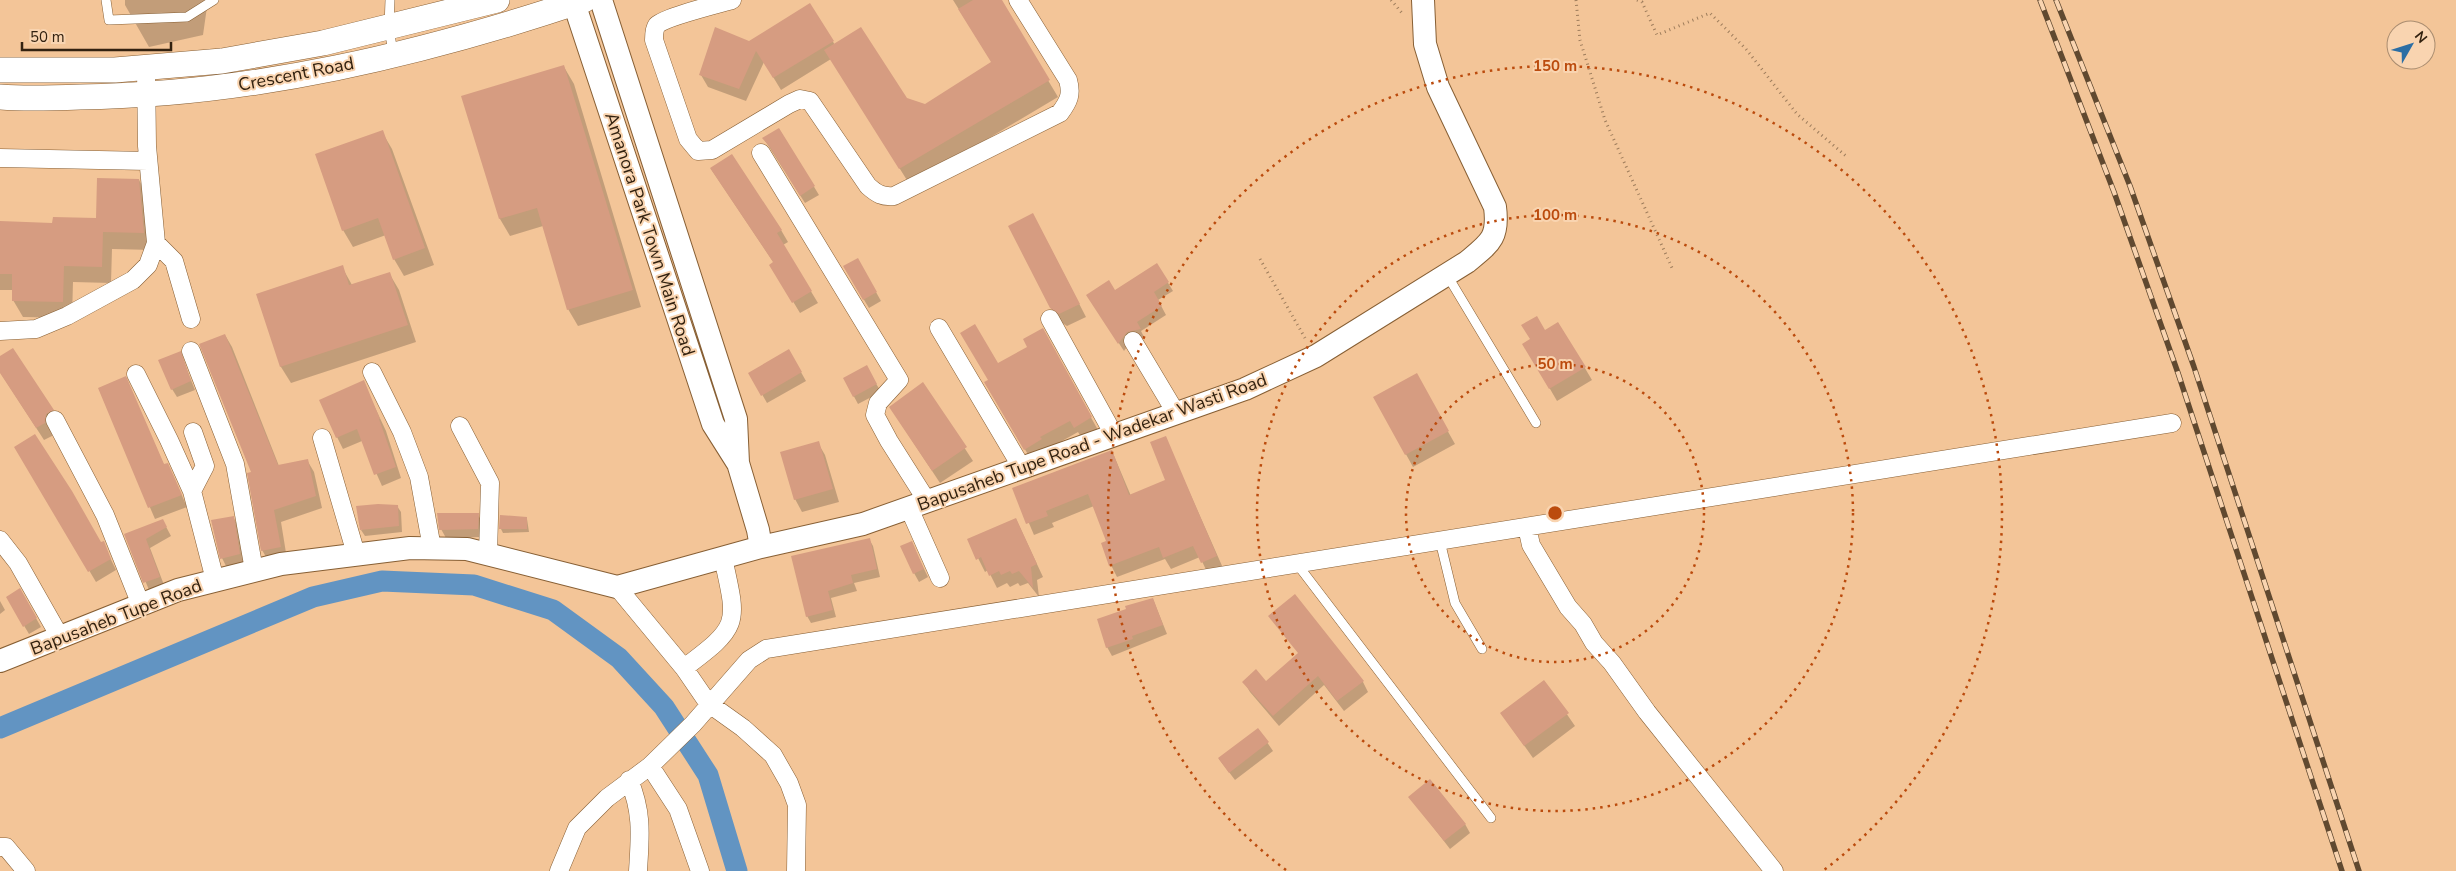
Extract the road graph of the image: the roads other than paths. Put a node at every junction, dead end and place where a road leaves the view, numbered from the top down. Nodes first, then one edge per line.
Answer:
1 (106, 0) edge
2 (214, 0) edge
3 (390, 0) edge
4 (497, 0) edge
5 (601, 0) edge
6 (732, 0) edge
7 (1018, 0) edge
8 (577, 1) edge
9 (1425, 1) edge
10 (389, 27) junction
11 (393, 54) junction
12 (146, 68) junction
13 (0, 70) edge
14 (147, 94) junction
15 (0, 97) edge
16 (761, 153) dead end
17 (0, 158) edge
18 (148, 162) junction
19 (156, 243) junction
20 (1447, 275) junction
21 (690, 276) junction
22 (666, 283) junction
23 (191, 319) dead end
24 (1050, 319) dead end
25 (939, 328) dead end
26 (0, 331) edge
27 (1133, 342) dead end
28 (191, 350) dead end
29 (372, 372) dead end
30 (136, 374) dead end
31 (1176, 413) junction
32 (55, 420) dead end
33 (1536, 423) dead end
34 (2172, 423) dead end
35 (460, 426) dead end
36 (194, 432) dead end
37 (1114, 435) junction
38 (322, 438) dead end
39 (738, 463) junction
40 (1022, 468) junction
41 (192, 491) junction
42 (918, 504) junction
43 (1527, 527) junction
44 (0, 540) edge
45 (1440, 541) junction
46 (761, 547) junction
47 (432, 548) junction
48 (356, 554) junction
49 (488, 554) junction
50 (723, 558) junction
51 (1297, 564) junction
52 (254, 570) junction
53 (940, 578) dead end
54 (215, 580) junction
55 (617, 587) junction
56 (141, 605) junction
57 (60, 637) junction
58 (1482, 649) dead end
59 (0, 661) edge
60 (684, 668) junction
61 (708, 703) junction
62 (650, 766) junction
63 (629, 780) junction
64 (1491, 818) dead end
65 (0, 847) edge
66 (26, 871) edge
67 (559, 871) edge
68 (638, 871) edge
69 (700, 871) edge
70 (796, 871) edge
71 (1774, 871) edge

1 - 2 lane
3 - 10 lane
4 - 10 main road, Crescent Road
5 - 21 street, Amanora Park Town Main Road
6 - 7 street
8 - 11 main road, Crescent Road
8 - 22 street, Amanora Park Town Main Road
9 - 20 street, Bapusaheb Tupe Road - Wadekar Wasti Road
10 - 11 lane
10 - 12 main road, Crescent Road
11 - 14 main road, Crescent Road
12 - 13 main road, Crescent Road
12 - 14 street
14 - 15 main road, Crescent Road
14 - 18 street
16 - 42 street
17 - 18 street
18 - 19 street
19 - 23 street
19 - 26 street
20 - 31 street, Bapusaheb Tupe Road - Wadekar Wasti Road
20 - 33 lane
21 - 22 street
21 - 39 street, Amanora Park Town Main Road
22 - 39 street, Amanora Park Town Main Road
24 - 37 street
25 - 40 street
27 - 31 street
28 - 52 street
29 - 47 street
30 - 41 street
31 - 37 street, Bapusaheb Tupe Road - Wadekar Wasti Road
32 - 56 street
34 - 43 street
35 - 49 street
36 - 41 street
37 - 40 street, Bapusaheb Tupe Road - Wadekar Wasti Road
38 - 48 street
39 - 46 street, Amanora Park Town Main Road
40 - 42 street, Bapusaheb Tupe Road - Wadekar Wasti Road
41 - 54 street
42 - 46 street, Bapusaheb Tupe Road - Wadekar Wasti Road
42 - 53 street
43 - 45 street
43 - 71 street
44 - 57 street
45 - 51 street
45 - 58 lane
46 - 50 street, Bapusaheb Tupe Road
47 - 48 street, Bapusaheb Tupe Road
47 - 49 street, Bapusaheb Tupe Road
48 - 52 street, Bapusaheb Tupe Road
49 - 55 street, Bapusaheb Tupe Road
50 - 55 street, Bapusaheb Tupe Road
50 - 60 street
51 - 61 street
51 - 64 lane
52 - 54 street, Bapusaheb Tupe Road
54 - 56 street, Bapusaheb Tupe Road
55 - 60 street
56 - 57 street, Bapusaheb Tupe Road
57 - 59 street, Bapusaheb Tupe Road
60 - 61 street
61 - 62 street
61 - 70 street
62 - 63 street
62 - 69 street
63 - 67 street
63 - 68 street
65 - 66 street

